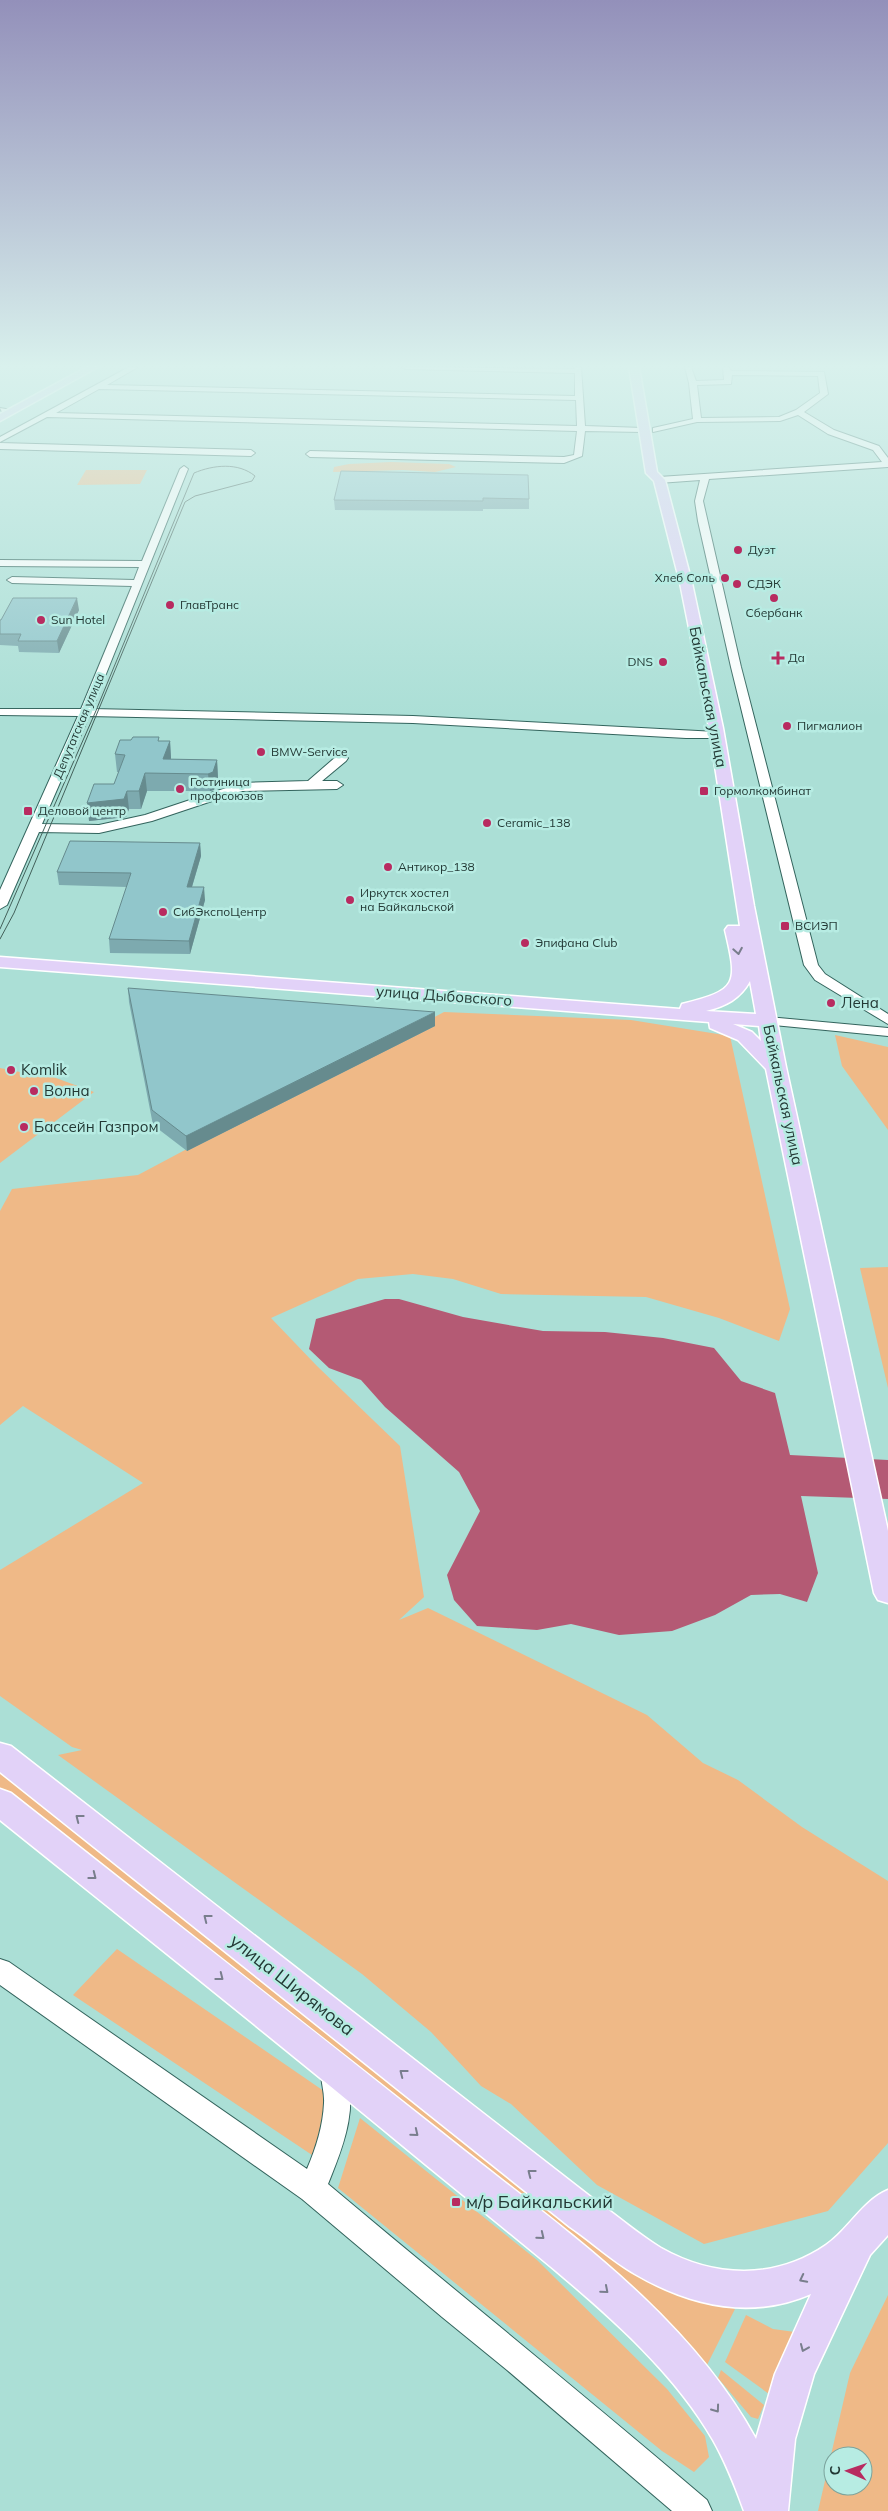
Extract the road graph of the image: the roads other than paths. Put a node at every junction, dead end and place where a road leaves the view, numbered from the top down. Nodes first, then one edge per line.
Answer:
1 (178, 484) edge
2 (660, 484) edge
3 (703, 484) edge
4 (0, 563) edge
5 (147, 564) junction
6 (12, 580) dead end
7 (139, 582) junction
8 (0, 712) edge
9 (85, 713) junction
10 (717, 736) junction
11 (342, 758) dead end
12 (311, 785) junction
13 (337, 785) dead end
14 (35, 828) junction
15 (0, 906) edge
16 (745, 906) junction
17 (0, 962) edge
18 (668, 1012) junction
19 (888, 1020) edge
20 (768, 1021) junction
21 (888, 1032) edge
22 (776, 1066) junction
23 (888, 1593) edge
24 (0, 1755) edge
25 (0, 1802) edge
26 (0, 1970) edge
27 (332, 2066) junction
28 (312, 2189) junction
29 (888, 2208) edge
30 (858, 2242) junction
31 (696, 2511) edge
32 (764, 2511) edge
33 (769, 2511) edge

1 - 5 street, Депутатская улица
2 - 10 main road, Байкальская улица
3 - 19 street
4 - 5 street
5 - 7 street, Депутатская улица
6 - 7 street
7 - 9 street, Депутатская улица
8 - 9 street
9 - 10 street
9 - 14 street, Депутатская улица
10 - 16 main road, Байкальская улица
11 - 12 street
12 - 13 street
12 - 14 street
14 - 15 street, Депутатская улица
16 -> 18 main road
16 - 20 main road, Байкальская улица
17 - 18 main road, улица Дыбовского
18 - 20 main road, улица Дыбовского
18 - 22 main road
20 - 21 street, улица Дыбовского
20 - 22 main road, Байкальская улица
22 - 23 main road, Байкальская улица
30 -> 24 main road, улица Ширямова
25 -> 27 main road
26 - 28 street
27 - 28 street
27 -> 32 main road
28 - 31 street
29 - 30 main road
30 -> 33 main road

